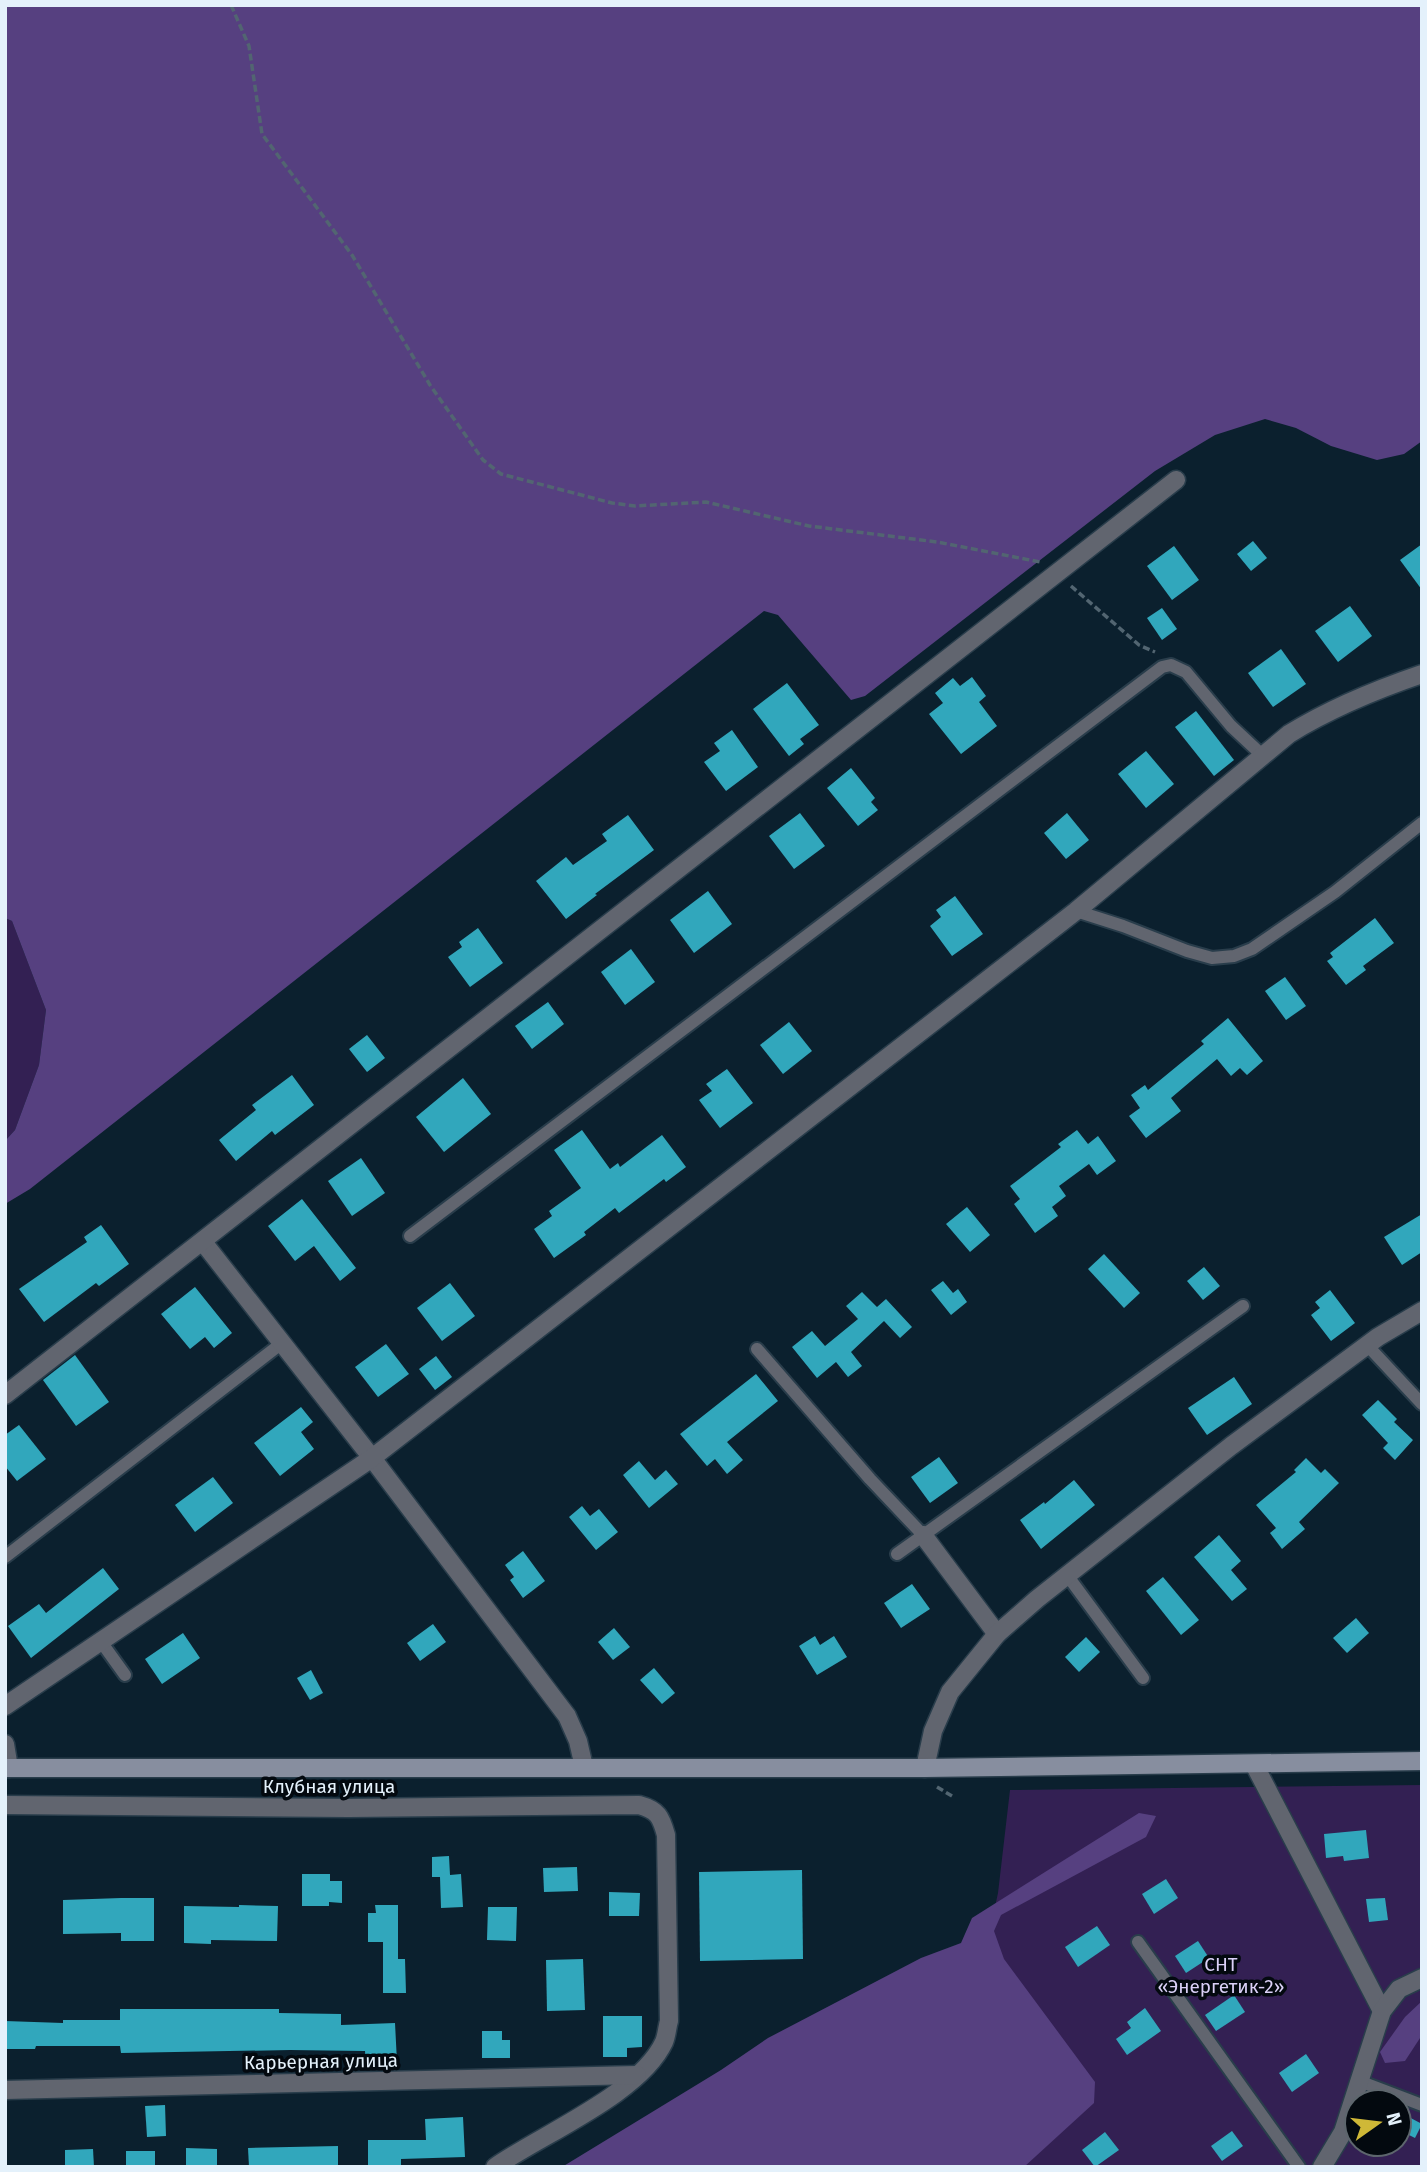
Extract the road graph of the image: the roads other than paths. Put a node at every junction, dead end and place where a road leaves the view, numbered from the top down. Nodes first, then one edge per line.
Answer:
1 (1176, 480) dead end
2 (1422, 674) edge
3 (1262, 755) junction
4 (1422, 822) edge
5 (1076, 911) junction
6 (410, 1236) dead end
7 (203, 1242) junction
8 (1242, 1306) dead end
9 (1422, 1311) edge
10 (282, 1343) junction
11 (1367, 1345) junction
12 (757, 1349) dead end
13 (5, 1395) edge
14 (1422, 1404) edge
15 (372, 1458) junction
16 (923, 1535) junction
17 (897, 1554) dead end
18 (5, 1557) edge
19 (1067, 1575) junction
20 (997, 1634) junction
21 (102, 1643) junction
22 (125, 1675) dead end
23 (1143, 1678) dead end
24 (5, 1706) edge
25 (5, 1744) edge
26 (1422, 1761) edge
27 (1254, 1764) junction
28 (584, 1767) junction
29 (7, 1768) edge
30 (925, 1768) junction
31 (5, 1805) edge
32 (1138, 1942) dead end
33 (1422, 1978) edge
34 (1382, 2011) junction
35 (638, 2075) junction
36 (1359, 2081) junction
37 (5, 2090) edge
38 (1422, 2105) edge
39 (495, 2167) edge
40 (1298, 2167) edge
41 (1322, 2167) edge

1 - 7 street
2 - 3 street
3 - 5 street
3 - 6 lane
4 - 5 lane
5 - 15 street
7 - 10 street
7 - 13 street
8 - 16 lane
9 - 11 street
10 - 15 street
10 - 18 lane
11 - 14 lane
11 - 19 street
12 - 16 lane
15 - 21 street
15 - 28 street
16 - 17 lane
16 - 20 street
19 - 20 street
19 - 23 lane
20 - 30 street
21 - 22 lane
21 - 24 street
25 - 29 street
26 - 27 main road
27 - 30 main road
27 - 34 street
28 - 29 main road
28 - 30 main road
31 - 35 street, Клубная улица
32 - 40 lane
33 - 34 street
34 - 36 street
35 - 37 street, Карьерная улица
35 - 39 street
36 - 38 lane
36 - 41 street

